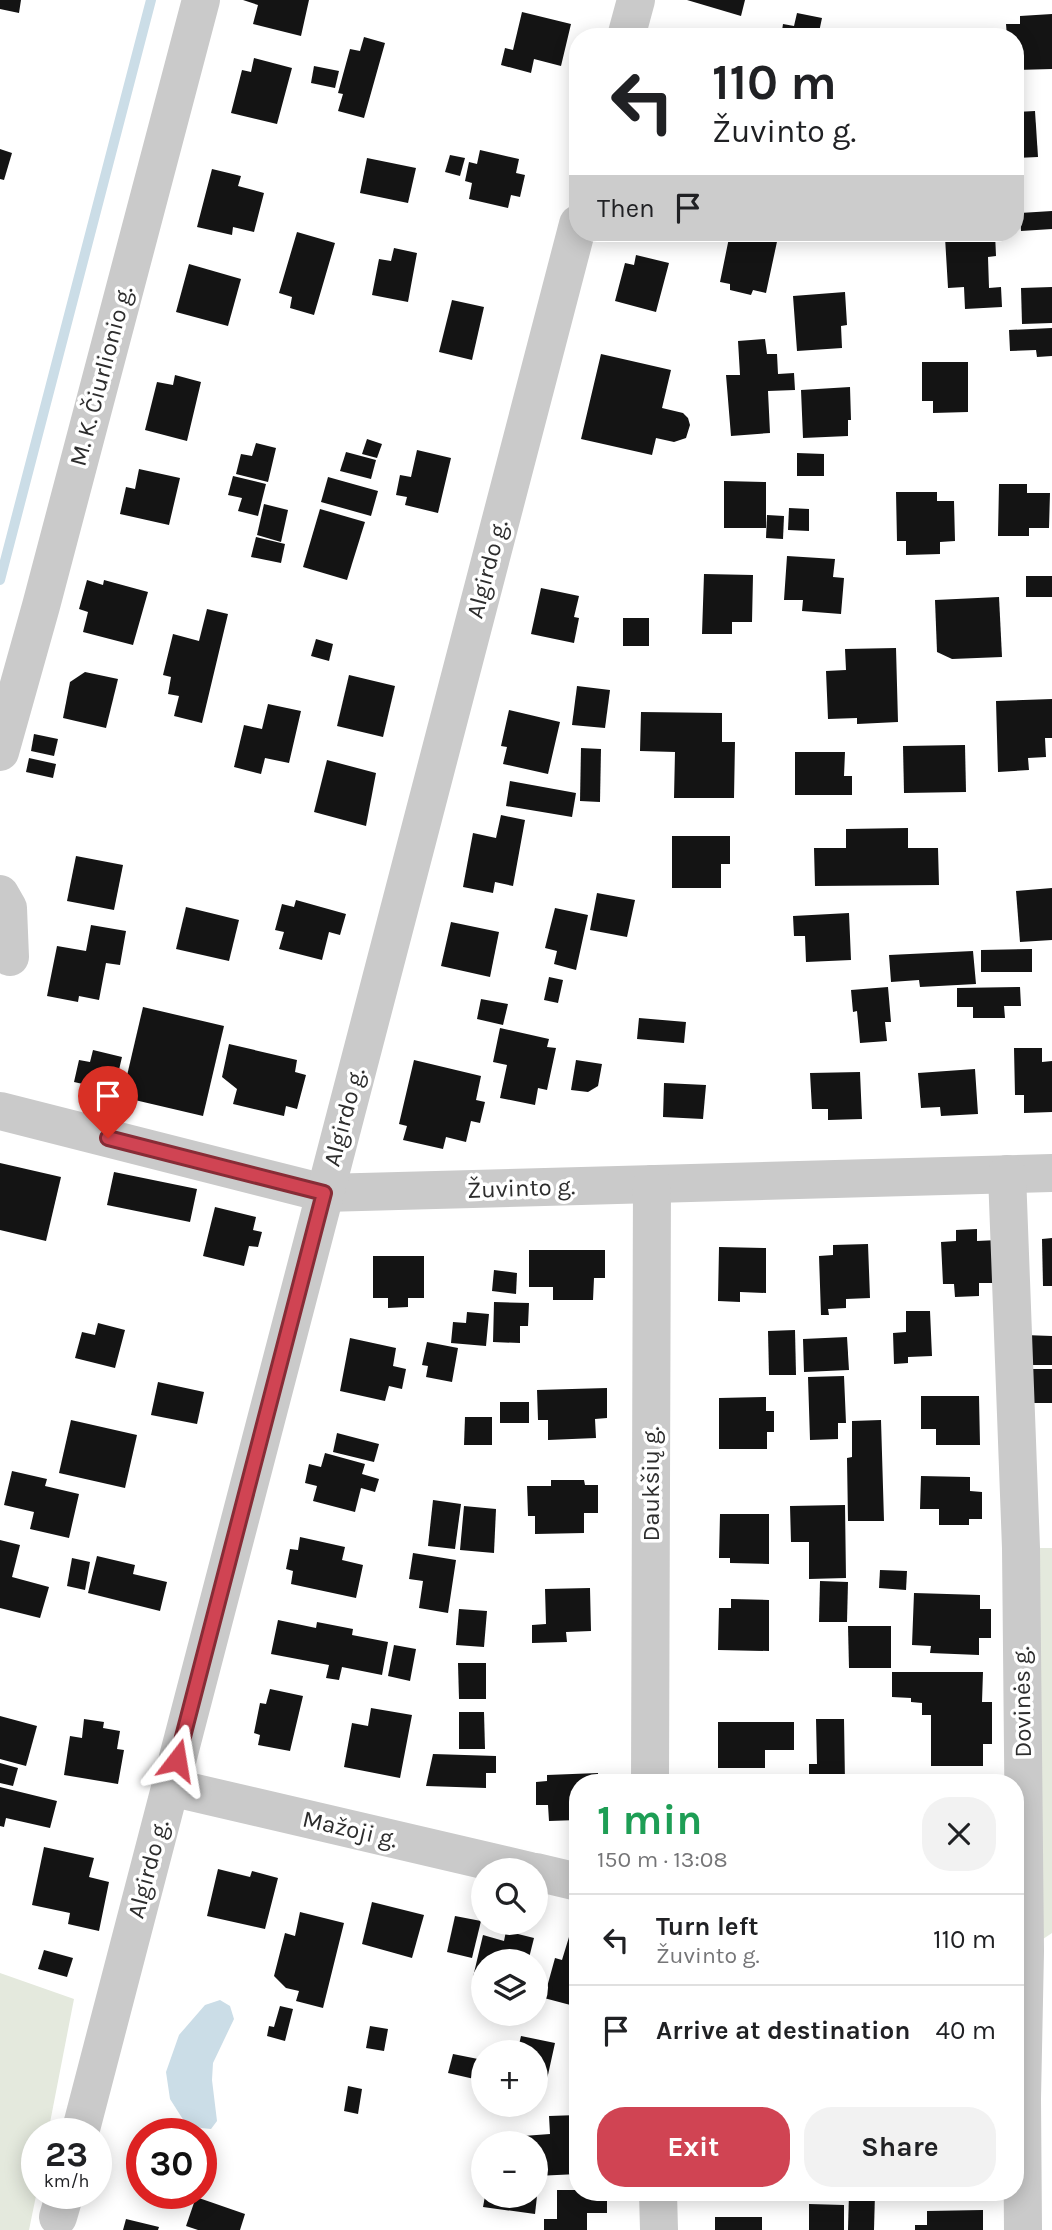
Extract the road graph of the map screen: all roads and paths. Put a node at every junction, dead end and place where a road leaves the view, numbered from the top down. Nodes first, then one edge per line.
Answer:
1 (201, 0) edge
2 (636, 0) edge
3 (628, 28) edge
4 (573, 242) edge
5 (0, 752) edge
6 (0, 894) edge
7 (10, 957) dead end
8 (0, 1111) edge
9 (1052, 1173) edge
10 (1007, 1174) junction
11 (652, 1184) junction
12 (324, 1193) junction
13 (650, 1774) edge
14 (1023, 1774) edge
15 (170, 1787) junction
16 (1024, 1850) edge
17 (474, 1858) edge
18 (548, 1875) edge
19 (569, 1880) edge
20 (1024, 1988) edge
21 (84, 2118) edge
22 (658, 2201) edge
23 (1023, 2201) edge
24 (659, 2230) edge
25 (1023, 2230) edge

1 - 5 street, M. K. Čiurlionio g.
2 - 3 street
4 - 12 street, Algirdo g.
6 - 7 street
8 - 12 street, Žuvinto g.
9 - 10 street, Žuvinto g.
10 - 11 street, Žuvinto g.
10 - 14 street, Dovinės g.
11 - 12 street, Žuvinto g.
11 - 13 street, Daukšių g.
12 - 15 street, Algirdo g.
15 - 17 street, Mažoji g.
15 - 21 street, Algirdo g.
16 - 20 street, Dovinės g.
18 - 19 street
22 - 24 street
23 - 25 street, Dovinės g.

